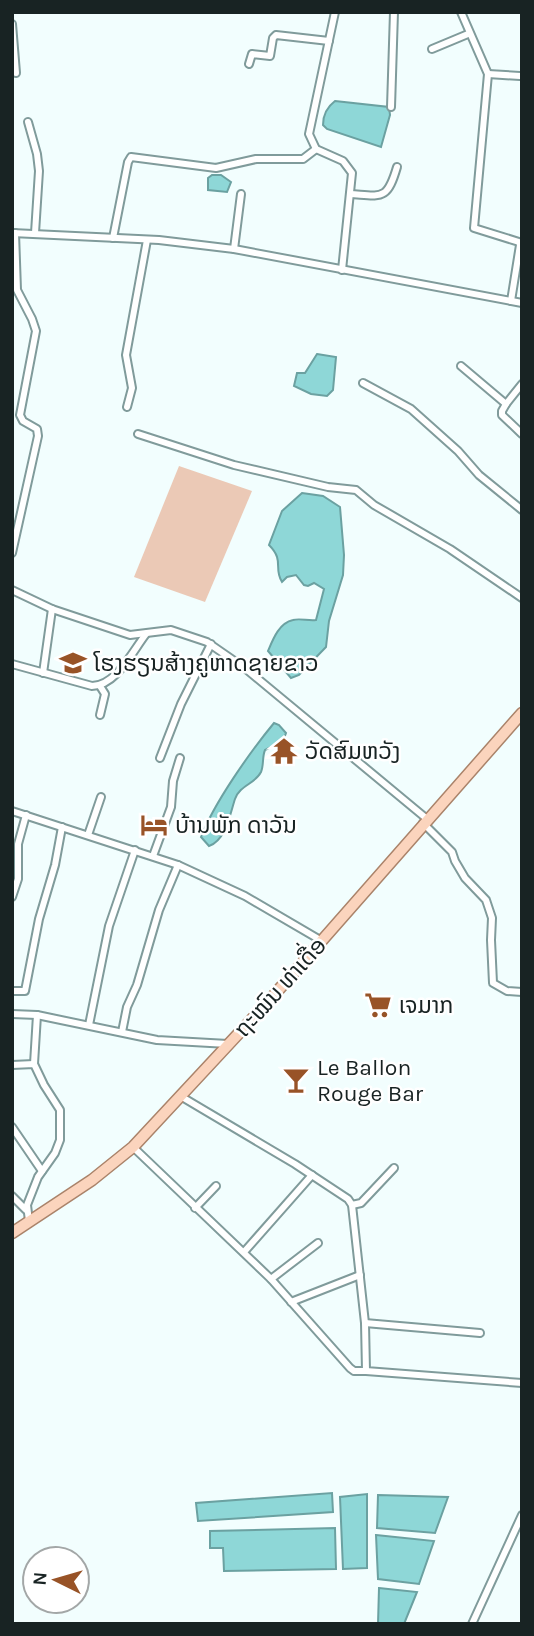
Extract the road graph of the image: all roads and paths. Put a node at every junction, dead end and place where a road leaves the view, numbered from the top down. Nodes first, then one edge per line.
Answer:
1 (335, 12) edge
2 (394, 12) edge
3 (461, 12) edge
4 (12, 24) edge
5 (468, 34) junction
6 (329, 41) junction
7 (432, 49) dead end
8 (249, 64) dead end
9 (16, 73) dead end
10 (488, 74) junction
11 (520, 76) dead end
12 (391, 107) dead end
13 (27, 122) dead end
14 (316, 149) junction
15 (397, 167) dead end
16 (242, 194) dead end
17 (350, 194) junction
18 (13, 233) edge
19 (35, 233) junction
20 (113, 238) junction
21 (147, 240) junction
22 (234, 249) junction
23 (342, 270) junction
24 (512, 301) junction
25 (522, 303) edge
26 (461, 366) dead end
27 (363, 383) dead end
28 (522, 384) edge
29 (506, 404) junction
30 (127, 407) dead end
31 (138, 434) dead end
32 (522, 434) edge
33 (522, 509) edge
34 (12, 553) edge
35 (12, 590) edge
36 (522, 598) edge
37 (52, 609) junction
38 (146, 634) junction
39 (211, 644) junction
40 (12, 664) edge
41 (43, 673) junction
42 (100, 686) junction
43 (522, 713) edge
44 (100, 716) dead end
45 (160, 758) dead end
46 (180, 758) dead end
47 (101, 797) dead end
48 (12, 811) edge
49 (26, 815) junction
50 (425, 821) junction
51 (62, 827) junction
52 (88, 835) junction
53 (135, 850) junction
54 (153, 856) junction
55 (178, 865) junction
56 (12, 897) edge
57 (321, 940) junction
58 (12, 991) edge
59 (522, 992) edge
60 (12, 1014) edge
61 (37, 1015) junction
62 (89, 1024) junction
63 (122, 1032) junction
64 (229, 1044) junction
65 (34, 1064) junction
66 (12, 1065) edge
67 (182, 1097) junction
68 (12, 1127) edge
69 (133, 1147) junction
70 (394, 1168) dead end
71 (42, 1171) junction
72 (312, 1175) junction
73 (216, 1186) dead end
74 (12, 1196) edge
75 (352, 1205) junction
76 (195, 1208) junction
77 (26, 1210) junction
78 (29, 1222) junction
79 (12, 1233) edge
80 (318, 1243) dead end
81 (244, 1252) junction
82 (360, 1275) junction
83 (271, 1279) junction
84 (291, 1302) junction
85 (365, 1323) junction
86 (480, 1333) dead end
87 (366, 1371) junction
88 (522, 1383) edge
89 (522, 1515) edge
90 (472, 1624) edge

1 - 6 street
2 - 12 street
3 - 5 street
4 - 9 street
5 - 7 street
5 - 10 street
6 - 8 street
6 - 14 street
10 - 11 street
10 - 24 street
13 - 19 street
14 - 17 street
14 - 20 street
15 - 17 street
16 - 22 street
17 - 23 street
18 - 19 street
18 - 34 street
19 - 20 street
20 - 21 street
21 - 22 street
21 - 30 street
22 - 23 street
23 - 24 street
24 - 25 street
26 - 29 street
27 - 33 street
28 - 29 street
29 - 32 street
31 - 36 street
35 - 37 street
37 - 38 street
37 - 41 street
38 - 39 street
38 - 42 street
39 - 45 street
39 - 50 street
40 - 41 street
41 - 42 street
42 - 44 street
43 - 50 main road, ຖະໝົນ ທ່າເດື່ອ
46 - 54 street
47 - 52 street
48 - 49 street
49 - 51 street
49 - 56 street
50 - 57 main road, ຖະໝົນ ທ່າເດື່ອ
50 - 59 street
51 - 52 street
51 - 58 street
52 - 53 street
53 - 54 street
53 - 62 street
54 - 55 street
55 - 57 street
55 - 63 street
57 - 64 main road, ຖະໝົນ ທ່າເດື່ອ
60 - 61 street
61 - 62 street
61 - 65 street
62 - 63 street
63 - 64 street
64 - 67 main road, ຖະໝົນ ທ່າເດື່ອ
65 - 66 street
65 - 71 street
67 - 69 main road, ຖະໝົນ ທ່າເດື່ອ
67 - 72 street
68 - 71 street
69 - 76 street
69 - 78 main road, ຖະໝົນ ທ່າເດື່ອ
70 - 75 street
71 - 77 street
72 - 75 street
72 - 81 street
73 - 76 street
74 - 77 street
75 - 82 street
76 - 81 street
77 - 78 street
78 - 79 main road, ຖະໝົນ ທ່າເດື່ອ
80 - 83 street
81 - 83 street
82 - 84 street
82 - 85 street
83 - 84 street
84 - 87 street
85 - 86 street
85 - 87 street
87 - 88 street
89 - 90 street

